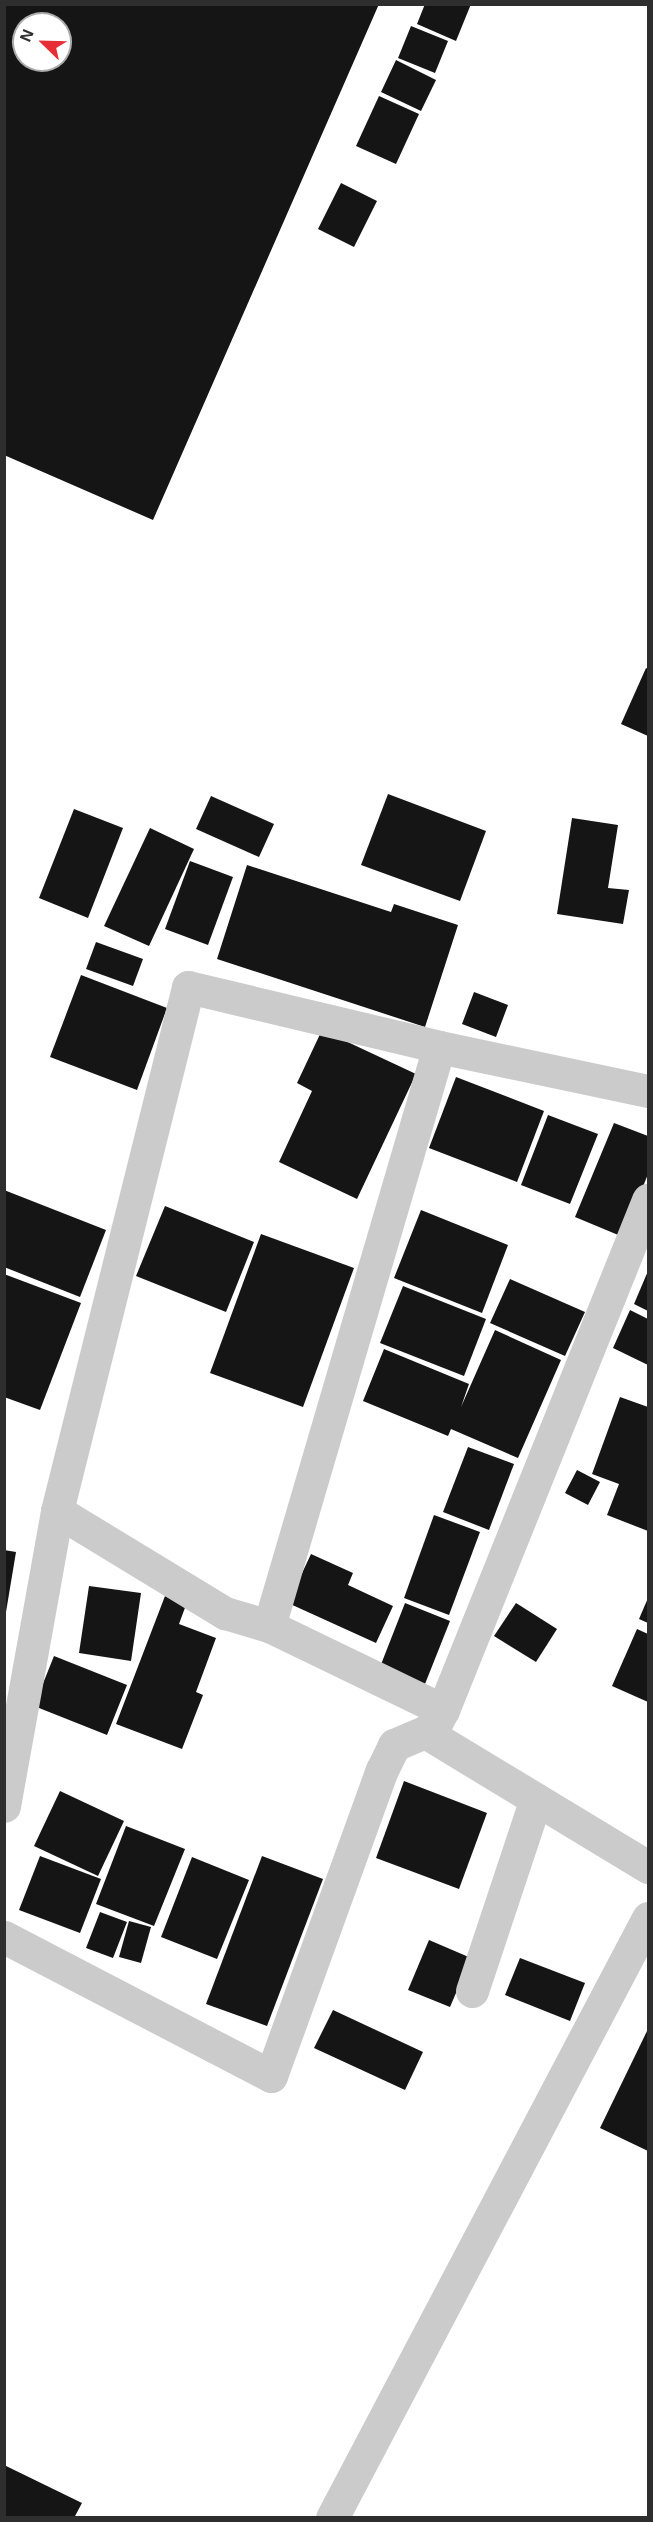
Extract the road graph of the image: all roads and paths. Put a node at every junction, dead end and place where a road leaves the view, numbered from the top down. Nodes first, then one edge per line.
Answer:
1 (439, 1047) junction
2 (648, 1091) edge
3 (648, 1200) edge
4 (57, 1511) junction
5 (269, 1626) junction
6 (434, 1721) junction
7 (536, 1799) junction
8 (4, 1806) edge
9 (648, 1867) edge
10 (648, 1918) edge
11 (4, 1937) edge
12 (472, 1991) dead end
13 (332, 2517) edge

1 - 2 street
1 - 4 street
1 - 5 street
3 - 6 street
4 - 5 street
4 - 8 street
5 - 6 street
6 - 7 street
6 - 11 street
7 - 9 street
7 - 12 street
10 - 13 street

